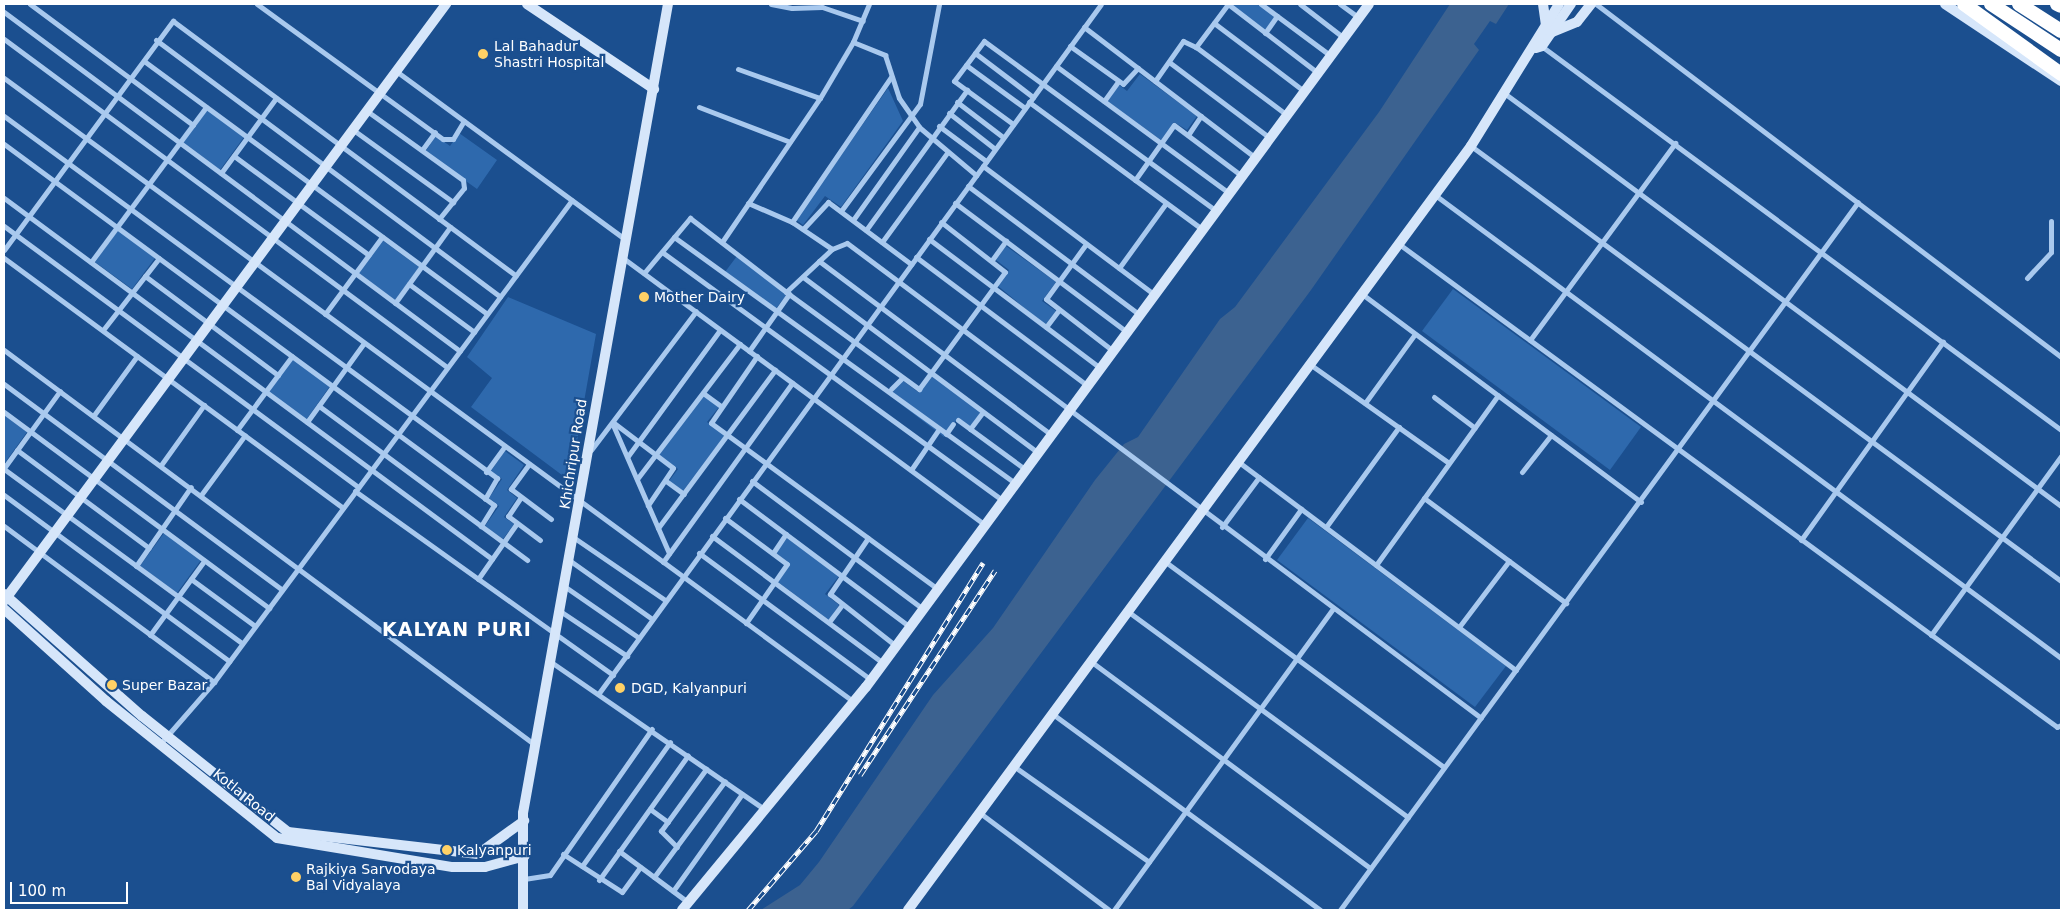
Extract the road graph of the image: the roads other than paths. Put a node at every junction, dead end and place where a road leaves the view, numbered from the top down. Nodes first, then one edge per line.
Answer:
1 (30, 4) edge
2 (256, 4) edge
3 (446, 4) edge
4 (527, 4) edge
5 (668, 4) edge
6 (771, 4) edge
7 (869, 4) edge
8 (940, 4) edge
9 (1101, 4) edge
10 (1228, 4) edge
11 (1261, 4) edge
12 (1300, 4) edge
13 (1340, 4) edge
14 (1369, 4) edge
15 (1543, 4) edge
16 (1559, 4) edge
17 (1571, 4) edge
18 (1591, 4) edge
19 (1596, 4) edge
20 (1945, 4) edge
21 (1964, 4) edge
22 (1991, 4) edge
23 (2019, 4) edge
24 (2057, 4) edge
25 (823, 5) edge
26 (2061, 6) edge
27 (4, 12) edge
28 (1277, 16) junction
29 (2012, 17) junction
30 (1359, 18) junction
31 (863, 21) junction
32 (1214, 23) junction
33 (1084, 27) junction
34 (2061, 27) edge
35 (1549, 29) junction
36 (2061, 31) edge
37 (1265, 32) junction
38 (1344, 38) junction
39 (4, 39) edge
40 (156, 40) junction
41 (853, 42) junction
42 (1538, 45) junction
43 (1070, 46) junction
44 (1196, 47) junction
45 (2061, 50) edge
46 (975, 53) junction
47 (1331, 56) junction
48 (2061, 56) edge
49 (144, 61) junction
50 (1169, 62) junction
51 (966, 65) junction
52 (1056, 66) junction
53 (1138, 68) junction
54 (738, 69) dead end
55 (395, 71) junction
56 (1318, 73) junction
57 (2061, 74) edge
58 (891, 77) junction
59 (4, 78) edge
60 (130, 79) junction
61 (1155, 81) junction
62 (2061, 81) edge
63 (1118, 82) junction
64 (1043, 83) junction
65 (654, 89) junction
66 (967, 90) junction
67 (380, 92) junction
68 (1304, 92) junction
69 (1504, 93) junction
70 (118, 96) junction
71 (1033, 97) junction
72 (276, 98) junction
73 (820, 98) junction
74 (1104, 101) junction
75 (957, 102) junction
76 (1029, 102) junction
77 (206, 107) junction
78 (698, 107) dead end
79 (1025, 108) junction
80 (366, 111) junction
81 (949, 113) junction
82 (105, 114) junction
83 (1287, 115) junction
84 (4, 116) edge
85 (911, 116) junction
86 (1201, 116) junction
87 (261, 118) junction
88 (464, 121) junction
89 (1013, 124) junction
90 (193, 125) junction
91 (939, 126) junction
92 (919, 128) junction
93 (352, 129) junction
94 (435, 132) junction
95 (1188, 135) junction
96 (247, 137) junction
97 (1004, 137) junction
98 (1270, 138) junction
99 (86, 139) junction
100 (930, 140) junction
101 (790, 142) junction
102 (180, 143) junction
103 (1161, 143) junction
104 (1675, 143) junction
105 (4, 144) edge
106 (340, 146) junction
107 (1471, 146) junction
108 (995, 149) junction
109 (422, 150) junction
110 (948, 153) junction
111 (234, 156) junction
112 (1256, 158) junction
113 (167, 160) junction
114 (1148, 161) junction
115 (68, 163) junction
116 (984, 163) junction
117 (325, 166) junction
118 (221, 173) junction
119 (976, 175) junction
120 (1242, 176) junction
121 (1134, 180) junction
122 (54, 181) junction
123 (149, 185) junction
124 (311, 185) junction
125 (968, 186) junction
126 (1638, 193) junction
127 (1229, 194) junction
128 (1435, 195) junction
129 (4, 198) edge
130 (572, 200) junction
131 (453, 202) junction
132 (1858, 202) junction
133 (298, 203) junction
134 (748, 203) junction
135 (955, 203) junction
136 (1166, 203) junction
137 (131, 209) junction
138 (841, 212) junction
139 (1216, 212) junction
140 (29, 216) junction
141 (439, 220) junction
142 (853, 220) junction
143 (285, 221) junction
144 (2051, 221) dead end
145 (792, 222) junction
146 (941, 222) junction
147 (4, 226) edge
148 (450, 227) junction
149 (117, 228) junction
150 (803, 229) junction
151 (866, 230) junction
152 (1202, 230) junction
153 (15, 234) junction
154 (382, 237) junction
155 (674, 237) junction
156 (272, 238) junction
157 (626, 239) junction
158 (929, 239) junction
159 (1006, 241) junction
160 (722, 242) junction
161 (882, 242) junction
162 (1602, 242) junction
163 (1086, 244) junction
164 (1399, 244) junction
165 (435, 248) junction
166 (832, 249) junction
167 (4, 250) edge
168 (662, 252) junction
169 (1823, 253) junction
170 (369, 255) junction
171 (916, 257) junction
172 (4, 258) edge
173 (159, 258) junction
174 (623, 258) junction
175 (992, 260) junction
176 (819, 261) junction
177 (91, 262) junction
178 (254, 262) junction
179 (911, 264) junction
180 (1072, 264) junction
181 (422, 266) junction
182 (1119, 268) junction
183 (356, 273) junction
184 (644, 273) junction
185 (145, 276) junction
186 (516, 276) junction
187 (803, 277) junction
188 (2027, 278) dead end
189 (1059, 281) junction
190 (897, 283) junction
191 (408, 284) junction
192 (236, 287) junction
193 (993, 287) junction
194 (343, 290) junction
195 (1566, 292) junction
196 (132, 293) junction
197 (788, 293) junction
198 (1362, 294) junction
199 (1155, 295) junction
200 (500, 296) junction
201 (395, 302) junction
202 (1787, 303) junction
203 (222, 305) junction
204 (980, 305) junction
205 (880, 307) junction
206 (118, 310) junction
207 (1059, 310) junction
208 (696, 311) junction
209 (776, 313) junction
210 (325, 314) junction
211 (487, 314) junction
212 (1140, 315) junction
213 (209, 324) junction
214 (867, 325) junction
215 (1046, 327) junction
216 (766, 328) junction
217 (103, 330) junction
218 (720, 330) junction
219 (962, 331) junction
220 (474, 332) junction
221 (1127, 333) junction
222 (1415, 334) junction
223 (197, 340) junction
224 (1530, 340) junction
225 (854, 342) junction
226 (1943, 342) junction
227 (364, 343) junction
228 (740, 344) junction
229 (4, 350) edge
230 (460, 351) junction
231 (749, 351) junction
232 (1114, 351) junction
233 (1751, 352) junction
234 (944, 354) junction
235 (137, 356) junction
236 (292, 356) junction
237 (757, 356) junction
238 (2061, 357) edge
239 (184, 358) junction
240 (841, 358) junction
241 (1311, 365) junction
242 (346, 368) junction
243 (447, 368) junction
244 (1101, 368) junction
245 (775, 370) junction
246 (930, 372) junction
247 (278, 375) junction
248 (830, 375) junction
249 (902, 378) junction
250 (168, 379) junction
251 (792, 383) junction
252 (4, 384) edge
253 (1088, 386) junction
254 (333, 387) junction
255 (891, 389) dead end
256 (60, 391) junction
257 (430, 391) junction
258 (266, 392) junction
259 (703, 393) junction
260 (1909, 393) junction
261 (1498, 396) junction
262 (1434, 397) dead end
263 (813, 398) junction
264 (1715, 402) junction
265 (1365, 403) junction
266 (204, 405) junction
267 (319, 406) junction
268 (721, 406) junction
269 (252, 409) junction
270 (1070, 410) junction
271 (4, 412) edge
272 (983, 412) junction
273 (43, 413) junction
274 (94, 416) junction
275 (411, 416) junction
276 (307, 422) junction
277 (614, 424) junction
278 (1399, 427) junction
279 (1475, 428) junction
280 (939, 429) junction
281 (970, 429) junction
282 (237, 430) junction
283 (2061, 430) edge
284 (30, 431) junction
285 (397, 434) junction
286 (946, 434) junction
287 (245, 435) junction
288 (728, 435) junction
289 (1052, 435) junction
290 (1552, 435) junction
291 (125, 438) junction
292 (638, 441) junction
293 (1873, 442) junction
294 (505, 446) junction
295 (927, 446) junction
296 (745, 448) junction
297 (17, 450) junction
298 (1679, 450) junction
299 (384, 453) junction
300 (1038, 453) junction
301 (656, 455) junction
302 (628, 456) junction
303 (2061, 456) edge
304 (585, 457) junction
305 (108, 461) junction
306 (766, 462) junction
307 (1240, 463) junction
308 (1449, 463) junction
309 (161, 464) junction
310 (529, 464) junction
311 (4, 468) edge
312 (371, 470) junction
313 (911, 470) junction
314 (1026, 470) junction
315 (486, 472) junction
316 (1522, 472) dead end
317 (1260, 477) junction
318 (94, 479) junction
319 (638, 479) junction
320 (666, 481) junction
321 (752, 481) junction
322 (1016, 484) junction
323 (191, 487) junction
324 (2038, 488) junction
325 (357, 489) junction
326 (1837, 492) junction
327 (684, 494) junction
328 (4, 495) edge
329 (201, 495) junction
330 (81, 497) junction
331 (521, 497) junction
332 (1424, 498) junction
333 (485, 499) junction
334 (739, 499) junction
335 (580, 501) junction
336 (1003, 501) junction
337 (1641, 502) junction
338 (648, 505) junction
339 (2061, 506) edge
340 (343, 508) junction
341 (1301, 509) junction
342 (175, 510) junction
343 (1203, 513) junction
344 (68, 515) junction
345 (725, 518) junction
346 (551, 519) dead end
347 (517, 523) junction
348 (985, 525) junction
349 (4, 526) edge
350 (481, 526) junction
351 (1222, 527) junction
352 (1326, 527) junction
353 (658, 528) junction
354 (162, 529) junction
355 (55, 532) junction
356 (786, 534) junction
357 (712, 536) junction
358 (573, 537) junction
359 (868, 538) junction
360 (2002, 538) junction
361 (540, 540) dead end
362 (1802, 540) junction
363 (504, 543) junction
364 (149, 548) junction
365 (40, 553) junction
366 (669, 553) junction
367 (699, 553) junction
368 (773, 553) junction
369 (855, 558) junction
370 (492, 559) junction
371 (1265, 559) junction
372 (204, 560) junction
373 (527, 560) dead end
374 (569, 560) junction
375 (1509, 561) junction
376 (663, 562) junction
377 (1167, 563) junction
378 (1376, 565) junction
379 (136, 566) junction
380 (298, 568) junction
381 (682, 576) junction
382 (842, 576) junction
383 (478, 578) junction
384 (191, 579) junction
385 (2061, 581) edge
386 (775, 582) junction
387 (564, 586) junction
388 (1966, 587) junction
389 (282, 590) junction
390 (938, 590) junction
391 (178, 596) junction
392 (5, 597) edge
393 (666, 600) junction
394 (762, 600) junction
395 (1566, 603) junction
396 (842, 605) junction
397 (268, 608) junction
398 (4, 609) edge
399 (923, 609) junction
400 (1332, 609) junction
401 (560, 611) junction
402 (165, 614) junction
403 (1130, 614) junction
404 (652, 619) junction
405 (829, 622) junction
406 (746, 623) junction
407 (255, 626) junction
408 (910, 627) junction
409 (1459, 628) junction
410 (150, 634) junction
411 (556, 634) junction
412 (1932, 635) junction
413 (639, 638) junction
414 (242, 643) junction
415 (897, 646) junction
416 (626, 656) junction
417 (2061, 658) edge
418 (1296, 659) junction
419 (229, 661) junction
420 (551, 662) junction
421 (884, 663) junction
422 (1093, 663) junction
423 (1516, 670) junction
424 (613, 675) junction
425 (872, 680) junction
426 (214, 682) junction
427 (599, 693) junction
428 (854, 702) junction
429 (1260, 709) junction
430 (1054, 715) junction
431 (1481, 718) junction
432 (2061, 725) edge
433 (652, 729) junction
434 (164, 740) junction
435 (670, 742) junction
436 (535, 745) junction
437 (688, 755) junction
438 (1224, 760) junction
439 (1015, 767) junction
440 (1444, 768) junction
441 (706, 769) junction
442 (724, 781) junction
443 (742, 794) junction
444 (650, 809) junction
445 (764, 809) junction
446 (1186, 812) junction
447 (980, 813) junction
448 (1408, 817) junction
449 (260, 820) junction
450 (524, 821) junction
451 (668, 822) junction
452 (677, 847) junction
453 (619, 851) junction
454 (484, 853) junction
455 (564, 854) junction
456 (525, 856) junction
457 (1149, 862) junction
458 (485, 866) junction
459 (582, 866) junction
460 (640, 867) junction
461 (1370, 868) junction
462 (654, 877) junction
463 (524, 879) junction
464 (599, 880) junction
465 (673, 891) junction
466 (685, 907) edge
467 (523, 910) edge
468 (908, 910) edge
469 (1109, 910) edge
470 (1114, 910) edge
471 (1320, 910) edge
472 (1340, 910) edge

1 - 60 street
2 - 67 street
3 - 55 street
4 - 65 street
5 - 65 street, Khichripur Road
6 - 25 street
7 - 31 street
8 - 85 street
9 - 33 street
10 - 32 street
10 - 37 street
11 - 28 street
12 - 38 street
13 - 30 street
14 - 30 street
15 - 35 street
16 - 35 street
17 - 35 street
18 - 35 street
19 - 132 street
20 - 62 street
21 - 57 highway
22 - 29 highway
23 - 34 highway
23 - 36 highway
24 - 26 highway
25 - 31 street
27 - 70 street
28 - 37 street
28 - 47 street
29 - 45 highway
29 - 48 highway
30 - 38 street
31 - 41 street
32 - 44 street
32 - 68 street
33 - 43 street
33 - 53 street
35 - 42 street
37 - 56 street
38 - 47 street
39 - 82 street
40 - 49 street
40 - 72 street
40 - 87 street
41 - 58 street
41 - 73 street
42 - 69 street
42 - 104 street
43 - 52 street
43 - 63 street
44 - 50 street
44 - 83 street
46 - 51 street
46 - 64 street
46 - 71 street
47 - 56 street
49 - 60 street
49 - 77 street
50 - 61 street
50 - 98 street
51 - 66 street
51 - 79 street
52 - 64 street
52 - 74 street
53 - 61 street
53 - 63 street
54 - 73 street
55 - 67 street
55 - 88 street
56 - 68 street
58 - 85 street
58 - 145 street
59 - 99 street
60 - 70 street
60 - 90 street
61 - 86 street
63 - 74 street
64 - 71 street
64 - 114 street
65 - 157 street, Khichripur Road
66 - 75 street
66 - 89 street
67 - 80 street
67 - 94 street
68 - 83 street
69 - 107 street
69 - 126 street
70 - 82 street
70 - 102 street
71 - 76 street
72 - 87 street
72 - 106 street
73 - 101 street
74 - 103 street
75 - 81 street
75 - 97 street
76 - 79 street
76 - 121 street
77 - 90 street
77 - 96 street
78 - 101 street
79 - 89 street
80 - 93 street
80 - 109 street
81 - 91 street
81 - 108 street
82 - 99 street
82 - 113 street
83 - 98 street
84 - 115 street
85 - 92 street
85 - 138 street
86 - 95 street
86 - 112 street
87 - 96 street
87 - 117 street
88 - 94 street
88 - 130 street
89 - 97 street
90 - 102 street
91 - 100 street
91 - 116 street
92 - 100 street
92 - 142 street
93 - 106 street
93 - 131 street
94 - 109 street
95 - 103 street
95 - 120 street
96 - 111 street
96 - 124 street
97 - 108 street
98 - 112 street
99 - 115 street
99 - 123 street
100 - 110 street
100 - 151 street
101 - 134 street
102 - 113 street
102 - 118 street
103 - 114 street
103 - 127 street
104 - 126 street
104 - 169 street
105 - 122 street
106 - 117 street
106 - 141 street
107 - 128 street
107 - 162 street
108 - 116 street
109 - 131 street
110 - 119 street
110 - 161 street
111 - 118 street
111 - 133 street
112 - 120 street
113 - 123 street
113 - 156 street
114 - 121 street
114 - 139 street
115 - 122 street
115 - 137 street
116 - 119 street
116 - 163 street
117 - 124 street
117 - 165 street
118 - 143 street
119 - 125 street
120 - 127 street
121 - 136 street
122 - 140 street
122 - 149 street
123 - 137 street
123 - 178 street
124 - 133 street
124 - 154 street
125 - 135 street
125 - 180 street
126 - 162 street
126 - 202 street
127 - 139 street
128 - 164 street
128 - 195 street
129 - 140 street
130 - 157 street
130 - 186 street
131 - 141 street
132 - 169 street
132 - 238 street
133 - 143 street
133 - 170 street
134 - 145 street
134 - 160 street
135 - 146 street
135 - 159 street
136 - 152 street
136 - 182 street
137 - 149 street
137 - 192 street
138 - 142 street
138 - 150 street
139 - 152 street
140 - 153 street
140 - 177 street
141 - 148 street
142 - 151 street
143 - 156 street
143 - 183 street
144 - 188 street
145 - 150 street
146 - 158 street
146 - 175 street
147 - 153 street
148 - 165 street
148 - 186 street
149 - 173 street
149 - 177 street
150 - 166 street
151 - 161 street
152 - 199 street
153 - 167 street
153 - 206 street
154 - 170 street
154 - 181 street
155 - 160 street
155 - 168 street
155 - 209 street
156 - 178 street
156 - 194 street
157 - 174 street, Khichripur Road
158 - 171 street
158 - 193 street
159 - 175 street
159 - 189 street
160 - 197 street
161 - 179 street
162 - 195 street
162 - 233 street
163 - 180 street
163 - 182 street
164 - 198 street
164 - 224 street
165 - 181 street
165 - 200 street
166 - 176 street
166 - 190 street
168 - 184 street
168 - 216 street
169 - 202 street
169 - 226 street
170 - 183 street
171 - 179 street
171 - 204 street
172 - 217 street
173 - 185 street
173 - 203 street
174 - 184 street
174 - 304 street, Khichripur Road
175 - 193 street
176 - 187 street
176 - 205 street
177 - 196 street
178 - 192 street
178 - 210 street
179 - 190 street
180 - 189 street
180 - 212 street
181 - 191 street
181 - 211 street
182 - 199 street
183 - 194 street
183 - 201 street
184 - 208 street
185 - 196 street
185 - 213 street
186 - 200 street
187 - 197 street
187 - 214 street
189 - 207 street
189 - 221 street
190 - 205 street
190 - 219 street
191 - 201 street
191 - 220 street
192 - 203 street
192 - 242 street
193 - 204 street
193 - 215 street
194 - 210 street
194 - 243 street
195 - 224 street
195 - 264 street
196 - 206 street
196 - 223 street
197 - 209 street
197 - 225 street
198 - 222 street
198 - 241 street
199 - 212 street
200 - 211 street
201 - 230 street
202 - 233 street
202 - 260 street
203 - 213 street
203 - 236 street
204 - 219 street
204 - 253 street
205 - 214 street
205 - 234 street
206 - 217 street
206 - 239 street
207 - 215 street
207 - 232 street
208 - 218 street
208 - 277 street
209 - 216 street
209 - 240 street
210 - 227 street
211 - 220 street
212 - 221 street
213 - 223 street
213 - 247 street
214 - 225 street
214 - 246 street
215 - 244 street
216 - 231 street
216 - 248 street
217 - 235 street
218 - 228 street
218 - 292 street
219 - 234 street
219 - 270 street
220 - 230 street
221 - 232 street
222 - 261 street
222 - 265 street
223 - 239 street
223 - 258 street
224 - 298 street
225 - 240 street
225 - 249 street
226 - 260 street
226 - 283 street
227 - 242 street
227 - 257 street
228 - 231 street
228 - 259 street
229 - 256 street
230 - 243 street
231 - 237 street
232 - 244 street
233 - 264 street
233 - 293 street
234 - 246 street
234 - 289 street
235 - 250 street
235 - 274 street
236 - 247 street
236 - 254 street
237 - 245 street
237 - 268 street
239 - 250 street
239 - 269 street
240 - 248 street
240 - 280 street
241 - 265 street
241 - 307 street
242 - 254 street
242 - 275 street
243 - 257 street
244 - 253 street
245 - 251 street
245 - 288 street
246 - 249 street
246 - 272 street
247 - 258 street
248 - 263 street
248 - 295 street
249 - 255 street
250 - 266 street
250 - 291 street
251 - 263 street
251 - 296 street
252 - 273 street
253 - 270 street
254 - 267 street
254 - 285 street
256 - 273 street
256 - 274 street
257 - 275 street
257 - 294 street
258 - 269 street
258 - 276 street
259 - 268 street
259 - 301 street
260 - 293 street
260 - 324 street
261 - 279 street
261 - 290 street
262 - 279 street
263 - 306 street
263 - 313 street
264 - 298 street
264 - 326 street
265 - 278 street
266 - 282 street
266 - 309 street
267 - 276 street
267 - 299 street
268 - 288 street
269 - 282 street
269 - 325 street
270 - 289 street
270 - 343 street
271 - 284 street
272 - 281 street
272 - 300 street
273 - 284 street
273 - 305 street
274 - 291 street
275 - 285 street
275 - 315 street
276 - 312 street
277 - 292 street
277 - 302 street
277 - 304 street
278 - 308 street
278 - 352 street
279 - 308 street
280 - 286 street
280 - 295 street
281 - 286 street
281 - 314 street
282 - 287 street
284 - 297 street
284 - 318 street
285 - 299 street
285 - 333 street
286 - 322 street
287 - 329 street
287 - 340 street
288 - 296 street
288 - 327 street
289 - 300 street
290 - 316 street
290 - 337 street
291 - 305 street
291 - 309 street
292 - 301 street
292 - 302 street
293 - 326 street
293 - 360 street
294 - 310 street
294 - 315 street
295 - 313 street
295 - 336 street
296 - 306 street
296 - 366 street
297 - 311 street
297 - 330 street
298 - 337 street
298 - 362 street
299 - 312 street
299 - 350 street
300 - 314 street
301 - 319 street
301 - 320 street
302 - 319 street
303 - 324 street
304 - 335 street, Khichripur Road
305 - 318 street
305 - 342 street
306 - 321 street
306 - 359 street
307 - 317 street
307 - 343 street
308 - 332 street
309 - 323 street
310 - 331 street
310 - 335 street
311 - 344 street
312 - 325 street
312 - 370 street
313 - 348 street
314 - 322 street
315 - 333 street
317 - 341 street
317 - 351 street
318 - 330 street
318 - 354 street
319 - 338 street
320 - 327 street
320 - 338 street
321 - 334 street
321 - 369 street
322 - 336 street
323 - 329 street
323 - 342 street
324 - 339 street
324 - 360 street
325 - 340 street
325 - 383 street
326 - 362 street
326 - 388 street
327 - 353 street
328 - 355 street
329 - 380 street
330 - 344 street
330 - 364 street
331 - 346 street
331 - 347 street
332 - 375 street
332 - 378 street
333 - 350 street
334 - 345 street
334 - 356 street
335 - 358 street, Khichripur Road
335 - 376 street
336 - 348 street
337 - 395 street
338 - 353 street
340 - 380 street
341 - 352 street
341 - 371 street
342 - 354 street
342 - 389 street
343 - 351 street
343 - 377 street
344 - 355 street
344 - 379 street
345 - 357 street
345 - 368 street
347 - 361 street
347 - 363 street
348 - 390 street
349 - 365 street
350 - 363 street
351 - 371 street
352 - 378 street
353 - 366 street
354 - 364 street
354 - 372 street
355 - 365 street
355 - 402 street
356 - 368 street
356 - 382 street
357 - 367 street
357 - 386 street
358 - 374 street, Khichripur Road
358 - 393 street
359 - 369 street
359 - 390 street
360 - 385 street
360 - 388 street
362 - 412 street
363 - 370 street
363 - 373 street
364 - 379 street
365 - 392 street
365 - 410 street
366 - 376 street
367 - 381 street
367 - 394 street
368 - 386 street
369 - 382 street
369 - 399 street
370 - 383 street
371 - 400 street
372 - 384 street
372 - 397 street
374 - 387 street, Khichripur Road
374 - 404 street
375 - 395 street
375 - 409 street
376 - 381 street
377 - 403 street
377 - 418 street
378 - 409 street
379 - 391 street
380 - 389 street
380 - 436 street
381 - 393 street
381 - 406 street
382 - 396 street
382 - 408 street
383 - 411 street
384 - 391 street
384 - 407 street
386 - 394 street
386 - 405 street
387 - 401 street, Khichripur Road
387 - 413 street
388 - 412 street
388 - 417 street
389 - 397 street
390 - 399 street
391 - 402 street
391 - 414 street
392 - 434 street, Kotla Road
393 - 404 street
394 - 406 street
394 - 425 street
395 - 423 street
396 - 405 street
396 - 415 street
397 - 407 street
398 - 434 street, Kotla Road
399 - 408 street
400 - 418 street
400 - 431 street
401 - 411 street, Khichripur Road
401 - 416 street
402 - 410 street
402 - 419 street
403 - 422 street
403 - 429 street
404 - 413 street
405 - 421 street
406 - 428 street
407 - 414 street
408 - 415 street
409 - 423 street
410 - 426 street
411 - 420 street, Khichripur Road
411 - 424 street
412 - 432 street
413 - 416 street
414 - 419 street
415 - 421 street
416 - 424 street
418 - 429 street
418 - 440 street
419 - 426 street
420 - 427 street
420 - 436 street, Khichripur Road
421 - 425 street
422 - 430 street
422 - 438 street
423 - 431 street
424 - 427 street
425 - 428 street
426 - 434 street
427 - 433 street
428 - 445 street
429 - 438 street
429 - 448 street
430 - 439 street
430 - 446 street
431 - 440 street
433 - 435 street
433 - 455 street
434 - 449 street, Kotla Road
435 - 437 street
435 - 459 street
436 - 450 street, Khichripur Road
437 - 441 street
437 - 444 street
438 - 446 street
438 - 461 street
439 - 447 street
439 - 457 street
440 - 448 street
441 - 442 street
441 - 451 street
442 - 443 street
442 - 452 street
443 - 445 street
443 - 465 street
444 - 451 street
444 - 453 street
445 - 466 street
446 - 457 street
446 - 471 street
447 - 468 street
447 - 469 street
448 - 461 street
449 - 454 street, Kotla Road
449 - 458 street, Kotla Road
450 - 454 street
450 - 456 street, Khichripur Road
451 - 452 street
452 - 462 street
453 - 460 street
453 - 464 street
454 - 458 street
455 - 459 street
455 - 463 street
456 - 458 street, Kotla Road
456 - 463 street, Khichripur Road
457 - 470 street
459 - 464 street
460 - 462 street
460 - 464 street
461 - 472 street
462 - 465 street
463 - 467 street, Khichripur Road
465 - 466 street

